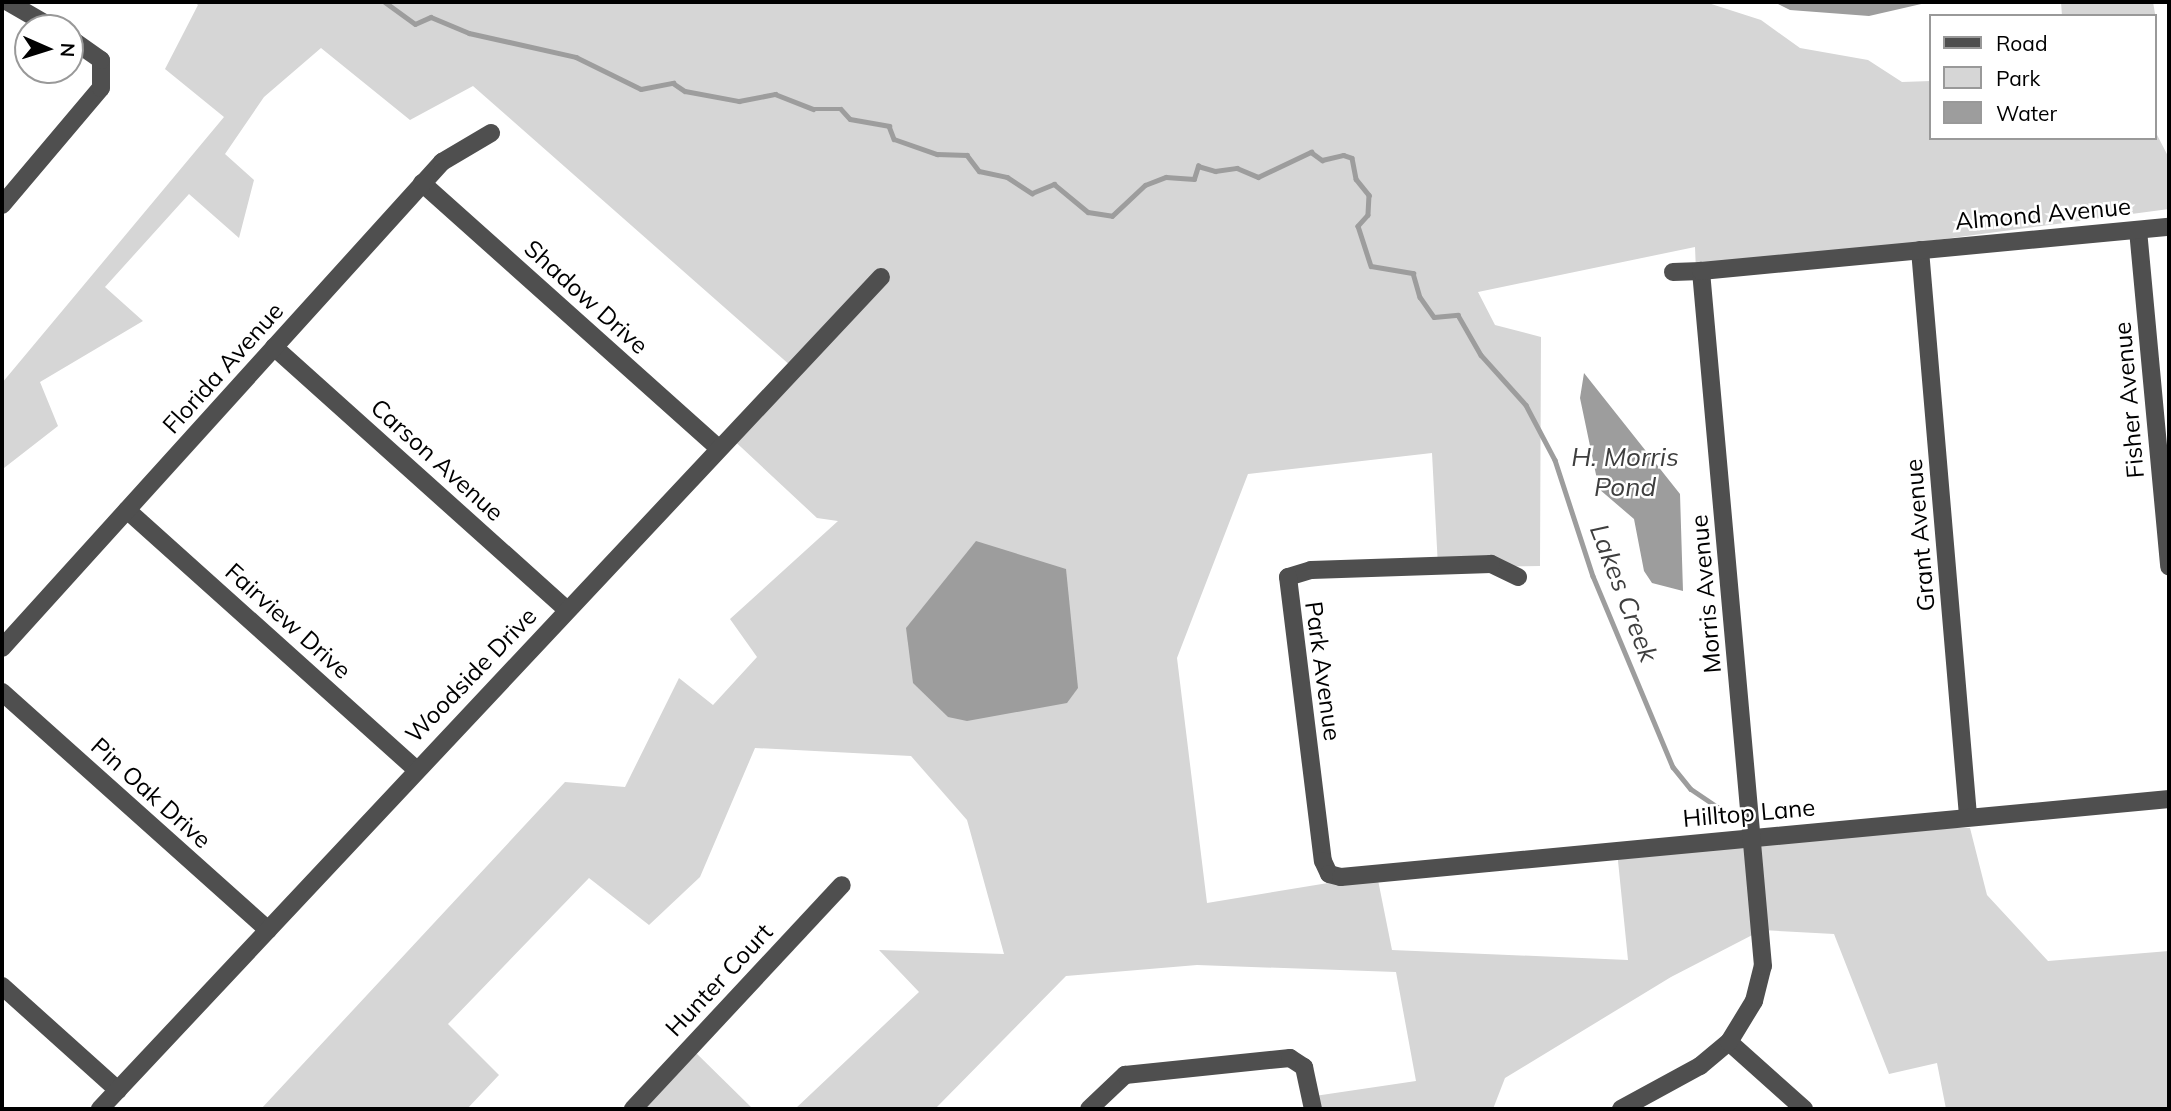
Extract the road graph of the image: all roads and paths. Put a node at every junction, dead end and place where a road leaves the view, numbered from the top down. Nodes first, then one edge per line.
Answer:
1 (8, 2) edge
2 (29, 14) edge
3 (84, 48) edge
4 (491, 133) dead end
5 (422, 183) junction
6 (2, 205) edge
7 (2169, 227) edge
8 (2138, 230) junction
9 (1920, 250) junction
10 (1701, 271) junction
11 (1673, 272) dead end
12 (881, 277) dead end
13 (274, 347) junction
14 (718, 448) junction
15 (127, 510) junction
16 (2169, 567) edge
17 (1518, 578) dead end
18 (567, 610) junction
19 (2, 649) edge
20 (2, 692) edge
21 (416, 769) junction
22 (2169, 799) edge
23 (1968, 816) junction
24 (1753, 838) junction
25 (1333, 876) joint
26 (842, 885) dead end
27 (268, 930) junction
28 (2, 986) edge
29 (1729, 1042) junction
30 (118, 1090) junction
31 (100, 1109) edge
32 (632, 1109) edge
33 (1089, 1109) edge
34 (1313, 1109) edge
35 (1621, 1109) edge
36 (1804, 1109) edge

1 - 2 street
3 - 6 street
4 - 5 street, Florida Avenue
5 - 13 street, Florida Avenue
5 - 14 street, Shadow Drive
7 - 8 street, Almond Avenue
8 - 9 street, Almond Avenue
8 - 16 street, Fisher Avenue
9 - 10 street
9 - 23 street, Grant Avenue
10 - 11 street
10 - 24 street, Morris Avenue
12 - 14 street, Woodside Drive
13 - 15 street, Florida Avenue
13 - 18 street, Carson Avenue
14 - 18 street, Woodside Drive
15 - 19 street, Florida Avenue
15 - 21 street, Fairview Drive
17 - 25 street, Park Avenue
18 - 21 street, Woodside Drive
20 - 27 street, Pin Oak Drive
21 - 27 street, Woodside Drive
22 - 23 street, Hilltop Lane
23 - 24 street, Hilltop Lane
24 - 25 street, Hilltop Lane
24 - 29 street, Morris Avenue
26 - 32 street, Hunter Court
27 - 30 street, Woodside Drive
28 - 30 street
29 - 35 street, Morris Avenue
29 - 36 street
30 - 31 street, Woodside Drive
33 - 34 street

